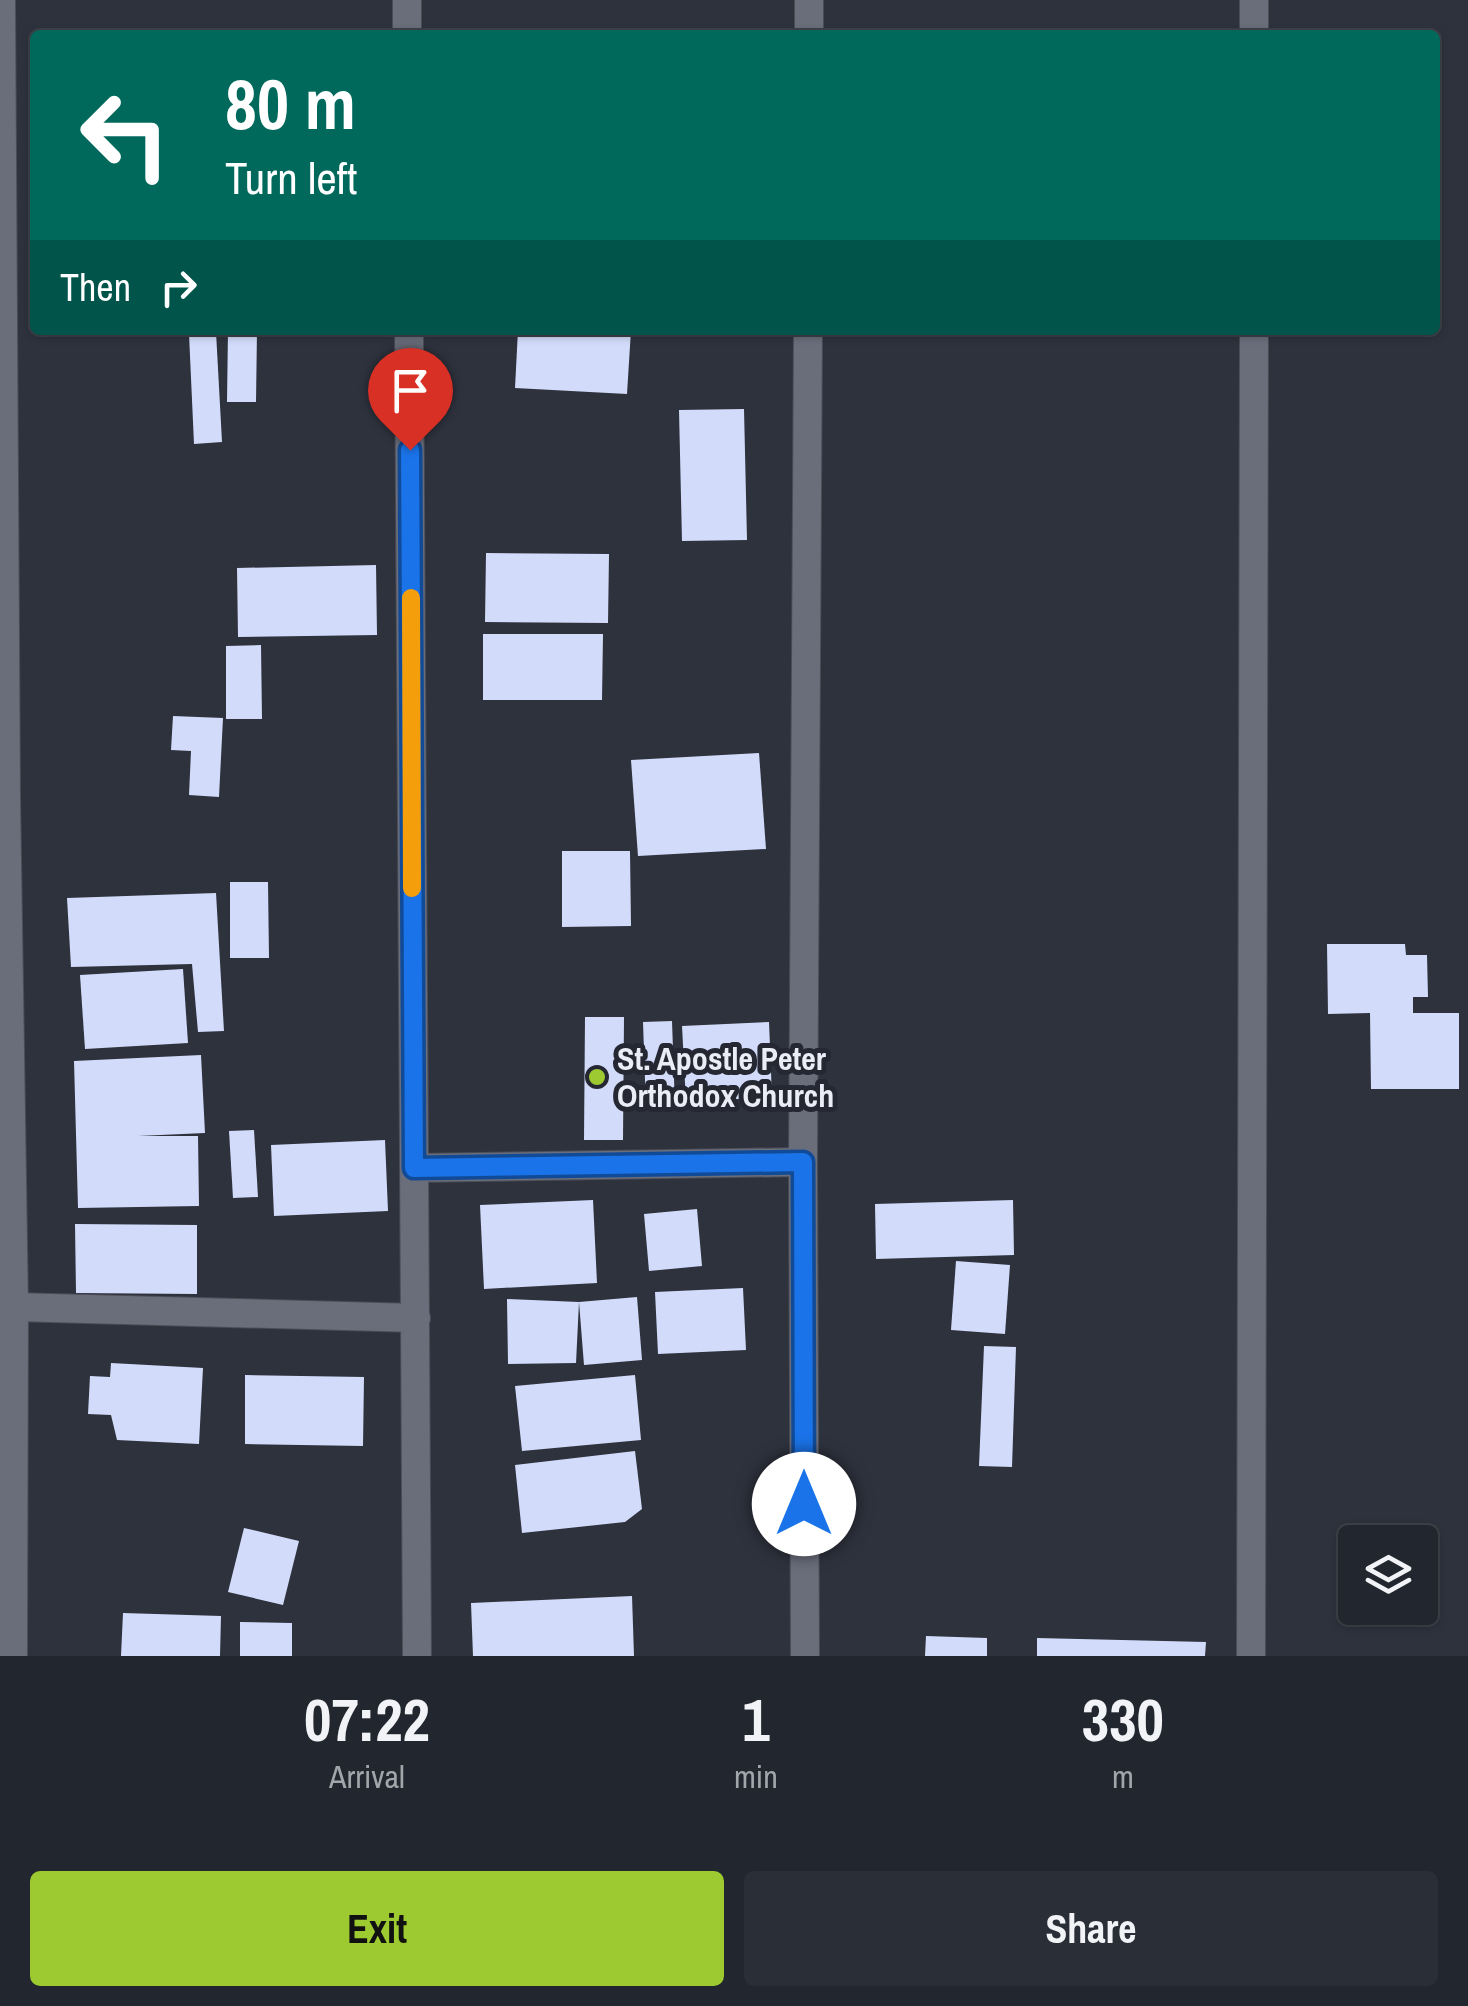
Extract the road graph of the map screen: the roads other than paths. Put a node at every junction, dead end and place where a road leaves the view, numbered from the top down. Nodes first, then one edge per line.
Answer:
1 (1, 0) edge
2 (407, 0) edge
3 (809, 0) edge
4 (1254, 0) edge
5 (407, 30) edge
6 (809, 30) edge
7 (1254, 30) edge
8 (409, 335) edge
9 (808, 335) edge
10 (1254, 335) edge
11 (803, 1162) junction
12 (414, 1168) junction
13 (14, 1307) junction
14 (416, 1318) junction
15 (13, 1656) edge
16 (417, 1656) edge
17 (805, 1656) edge
18 (1252, 1656) edge

1 - 13 street
2 - 5 street
3 - 6 street
4 - 7 street
8 - 12 street
9 - 11 street
10 - 18 street
11 - 12 street
11 - 17 street
12 - 14 street
13 - 14 street
13 - 15 street
14 - 16 street

